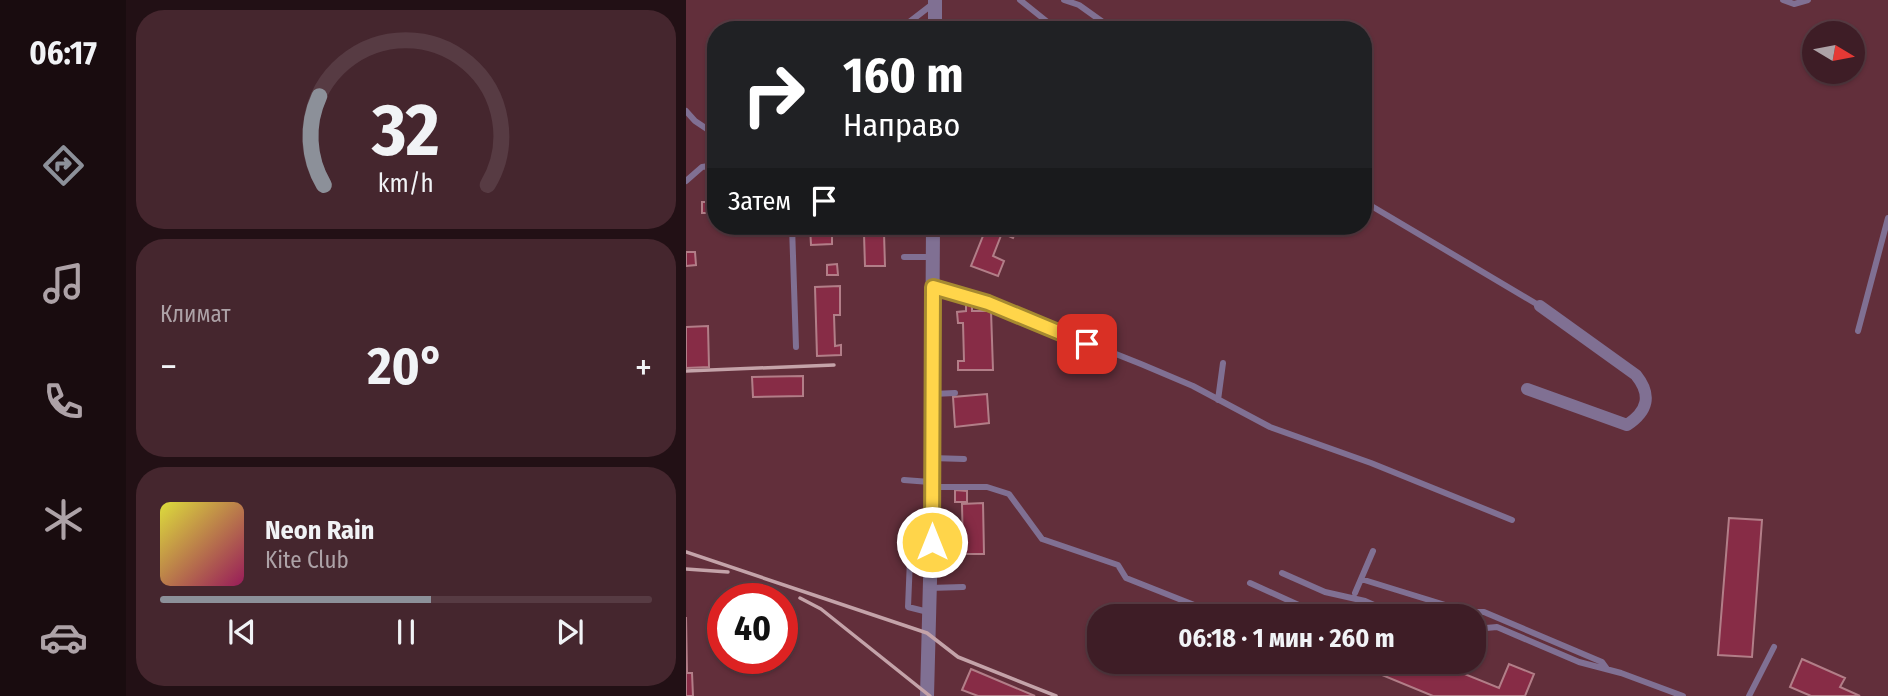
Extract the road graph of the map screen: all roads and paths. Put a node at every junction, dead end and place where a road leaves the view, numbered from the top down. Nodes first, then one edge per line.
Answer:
1 (1020, 0) edge
2 (1064, 0) edge
3 (1087, 0) edge
4 (1783, 0) edge
5 (1808, 0) edge
6 (935, 1) edge
7 (1079, 5) junction
8 (909, 21) edge
9 (935, 21) edge
10 (1046, 21) edge
11 (1101, 21) edge
12 (686, 111) edge
13 (707, 129) edge
14 (707, 166) edge
15 (686, 181) edge
16 (1372, 206) edge
17 (1888, 218) edge
18 (792, 235) edge
19 (933, 235) edge
20 (904, 257) dead end
21 (933, 257) junction
22 (933, 287) junction
23 (1540, 306) joint
24 (1857, 331) dead end
25 (796, 347) dead end
26 (1223, 363) dead end
27 (1527, 389) dead end
28 (955, 393) dead end
29 (932, 394) junction
30 (1218, 400) junction
31 (932, 458) junction
32 (964, 459) dead end
33 (904, 480) dead end
34 (932, 484) junction
35 (1512, 520) dead end
36 (1373, 551) dead end
37 (930, 561) junction
38 (1282, 573) dead end
39 (1361, 579) junction
40 (1250, 583) dead end
41 (962, 587) dead end
42 (929, 588) junction
43 (1356, 596) junction
44 (1192, 604) edge
45 (1296, 604) edge
46 (1350, 604) edge
47 (1373, 604) edge
48 (928, 612) junction
49 (1486, 628) edge
50 (1774, 647) dead end
51 (1607, 669) junction
52 (927, 696) edge
53 (1683, 696) edge
54 (1749, 696) edge

1 - 10 lane
2 - 7 lane
3 - 7 lane
4 - 5 lane
6 - 8 lane
6 - 9 street
7 - 11 lane
12 - 13 lane
14 - 15 lane
16 - 23 lane
17 - 24 lane
18 - 25 lane
19 - 21 street
20 - 21 lane
21 - 22 street
22 - 29 street
22 - 30 lane
23 - 27 street
26 - 30 lane
28 - 29 lane
29 - 31 street
30 - 35 lane
31 - 32 lane
31 - 34 street
33 - 34 lane
34 - 37 street
34 - 44 lane
36 - 39 lane
37 - 42 street
37 - 48 lane
38 - 43 lane
39 - 43 lane
39 - 51 lane
40 - 45 lane
41 - 42 lane
42 - 48 street
43 - 46 lane
43 - 47 lane
48 - 52 street
49 - 51 lane
50 - 54 lane
51 - 53 lane

